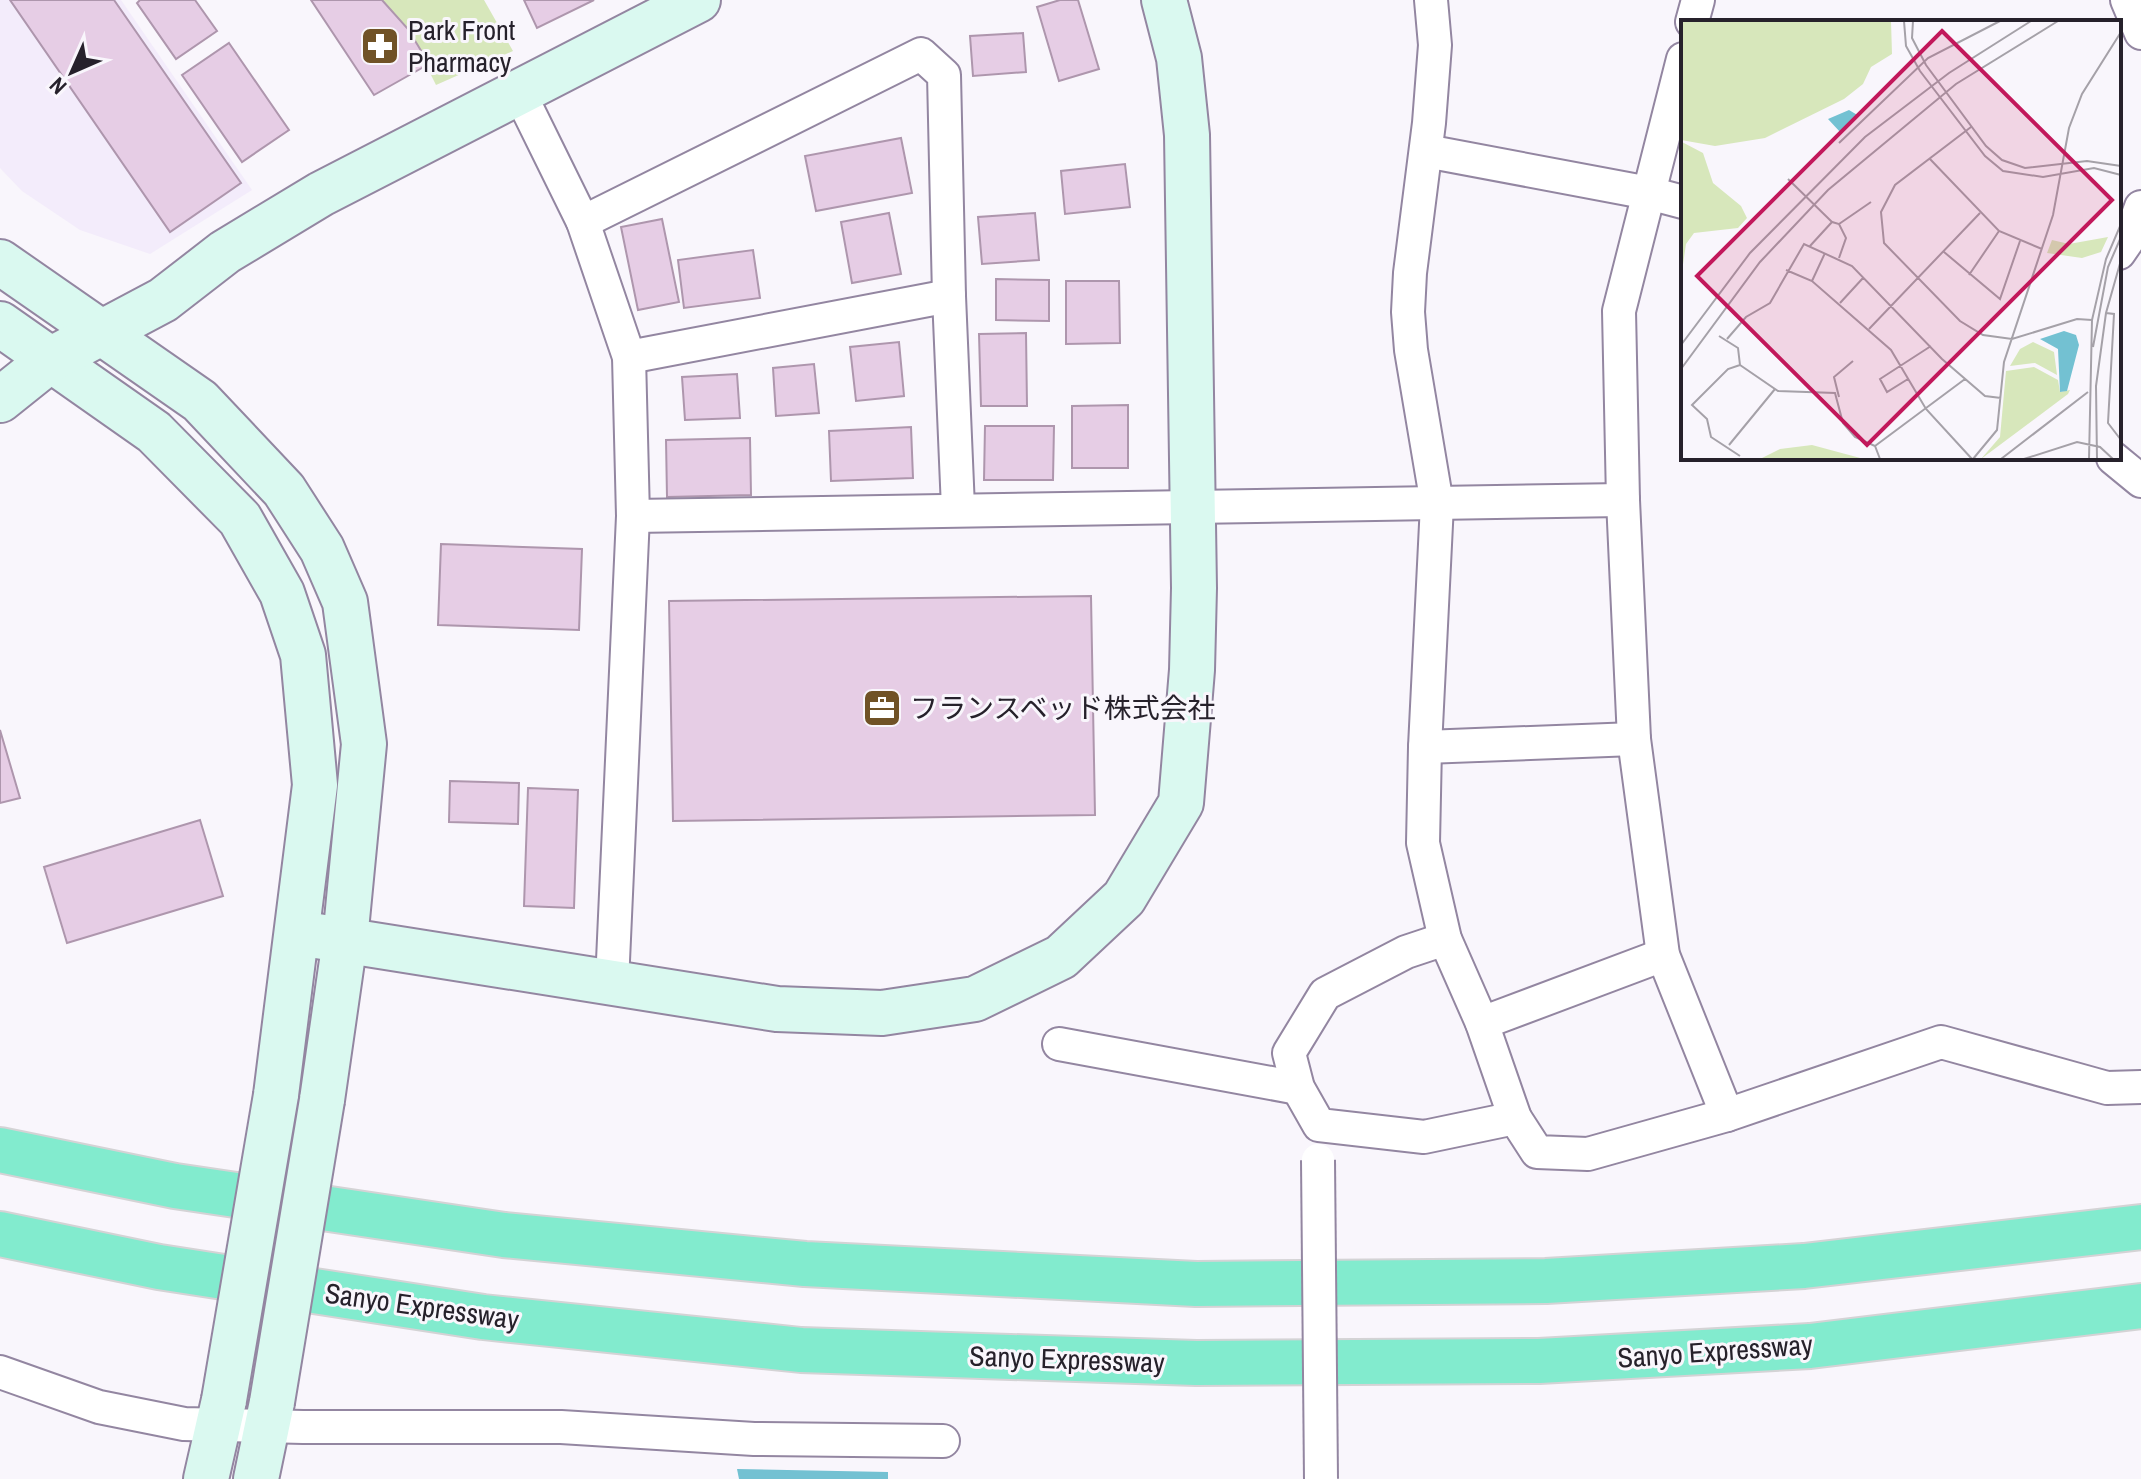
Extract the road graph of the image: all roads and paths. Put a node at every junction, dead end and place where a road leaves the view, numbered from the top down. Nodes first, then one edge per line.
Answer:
1 (698, 0) edge
2 (1164, 0) edge
3 (1431, 0) edge
4 (1698, 0) edge
5 (2127, 0) edge
6 (1693, 20) edge
7 (2141, 33) edge
8 (1681, 76) edge
9 (519, 92) junction
10 (1677, 109) edge
11 (1426, 151) junction
12 (1649, 193) junction
13 (1681, 201) edge
14 (2141, 207) edge
15 (583, 222) junction
16 (2121, 250) edge
17 (0, 262) edge
18 (949, 296) junction
19 (0, 324) edge
20 (102, 333) junction
21 (629, 357) junction
22 (50, 360) junction
23 (0, 400) edge
24 (2115, 460) edge
25 (2141, 481) edge
26 (1623, 500) junction
27 (1437, 504) junction
28 (1192, 506) junction
29 (958, 508) junction
30 (633, 516) junction
31 (1634, 739) junction
32 (1425, 747) junction
33 (298, 933) junction
34 (1445, 939) junction
35 (345, 940) junction
36 (1663, 955) junction
37 (612, 983) junction
38 (1482, 1023) junction
39 (1059, 1044) dead end
40 (2141, 1087) edge
41 (1298, 1088) junction
42 (1727, 1115) junction
43 (1515, 1118) junction
44 (1319, 1125) junction
45 (0, 1150) edge
46 (2141, 1227) edge
47 (0, 1234) edge
48 (2141, 1306) edge
49 (0, 1372) edge
50 (221, 1413) junction
51 (270, 1415) junction
52 (943, 1441) dead end
53 (206, 1479) edge
54 (256, 1479) edge
55 (1321, 1479) edge

1 - 9 street
2 - 28 street
3 - 11 street
4 - 6 street
5 - 7 street
8 - 10 street
9 - 15 street
9 - 20 street
10 - 12 street
11 - 12 street
11 - 27 street
12 - 13 street
12 - 26 street
14 - 16 street
15 - 18 street
15 - 21 street
17 - 20 street
18 - 21 street
18 - 29 street
19 - 22 street
20 - 22 street
20 - 35 street
21 - 30 street
22 - 23 street
22 - 33 street
24 - 25 street
26 - 27 street
26 - 31 street
27 - 28 street
27 - 32 street
28 - 29 street
28 - 37 street
29 - 30 street
30 - 37 street
31 - 32 street
31 - 36 street
32 - 34 street
33 - 35 street
33 - 50 street, bridge
34 - 38 street
34 - 41 street
35 - 37 street
35 - 51 street, bridge
36 - 38 street
36 - 42 street
38 - 43 street
39 - 41 street
40 - 42 street
41 - 44 street
42 - 43 street
43 - 44 street
44 - 55 street, bridge
45 - 46 highway
47 - 48 highway, Sanyo Expressway
49 - 50 street
50 - 51 street
50 - 53 street
51 - 52 street
51 - 54 street

